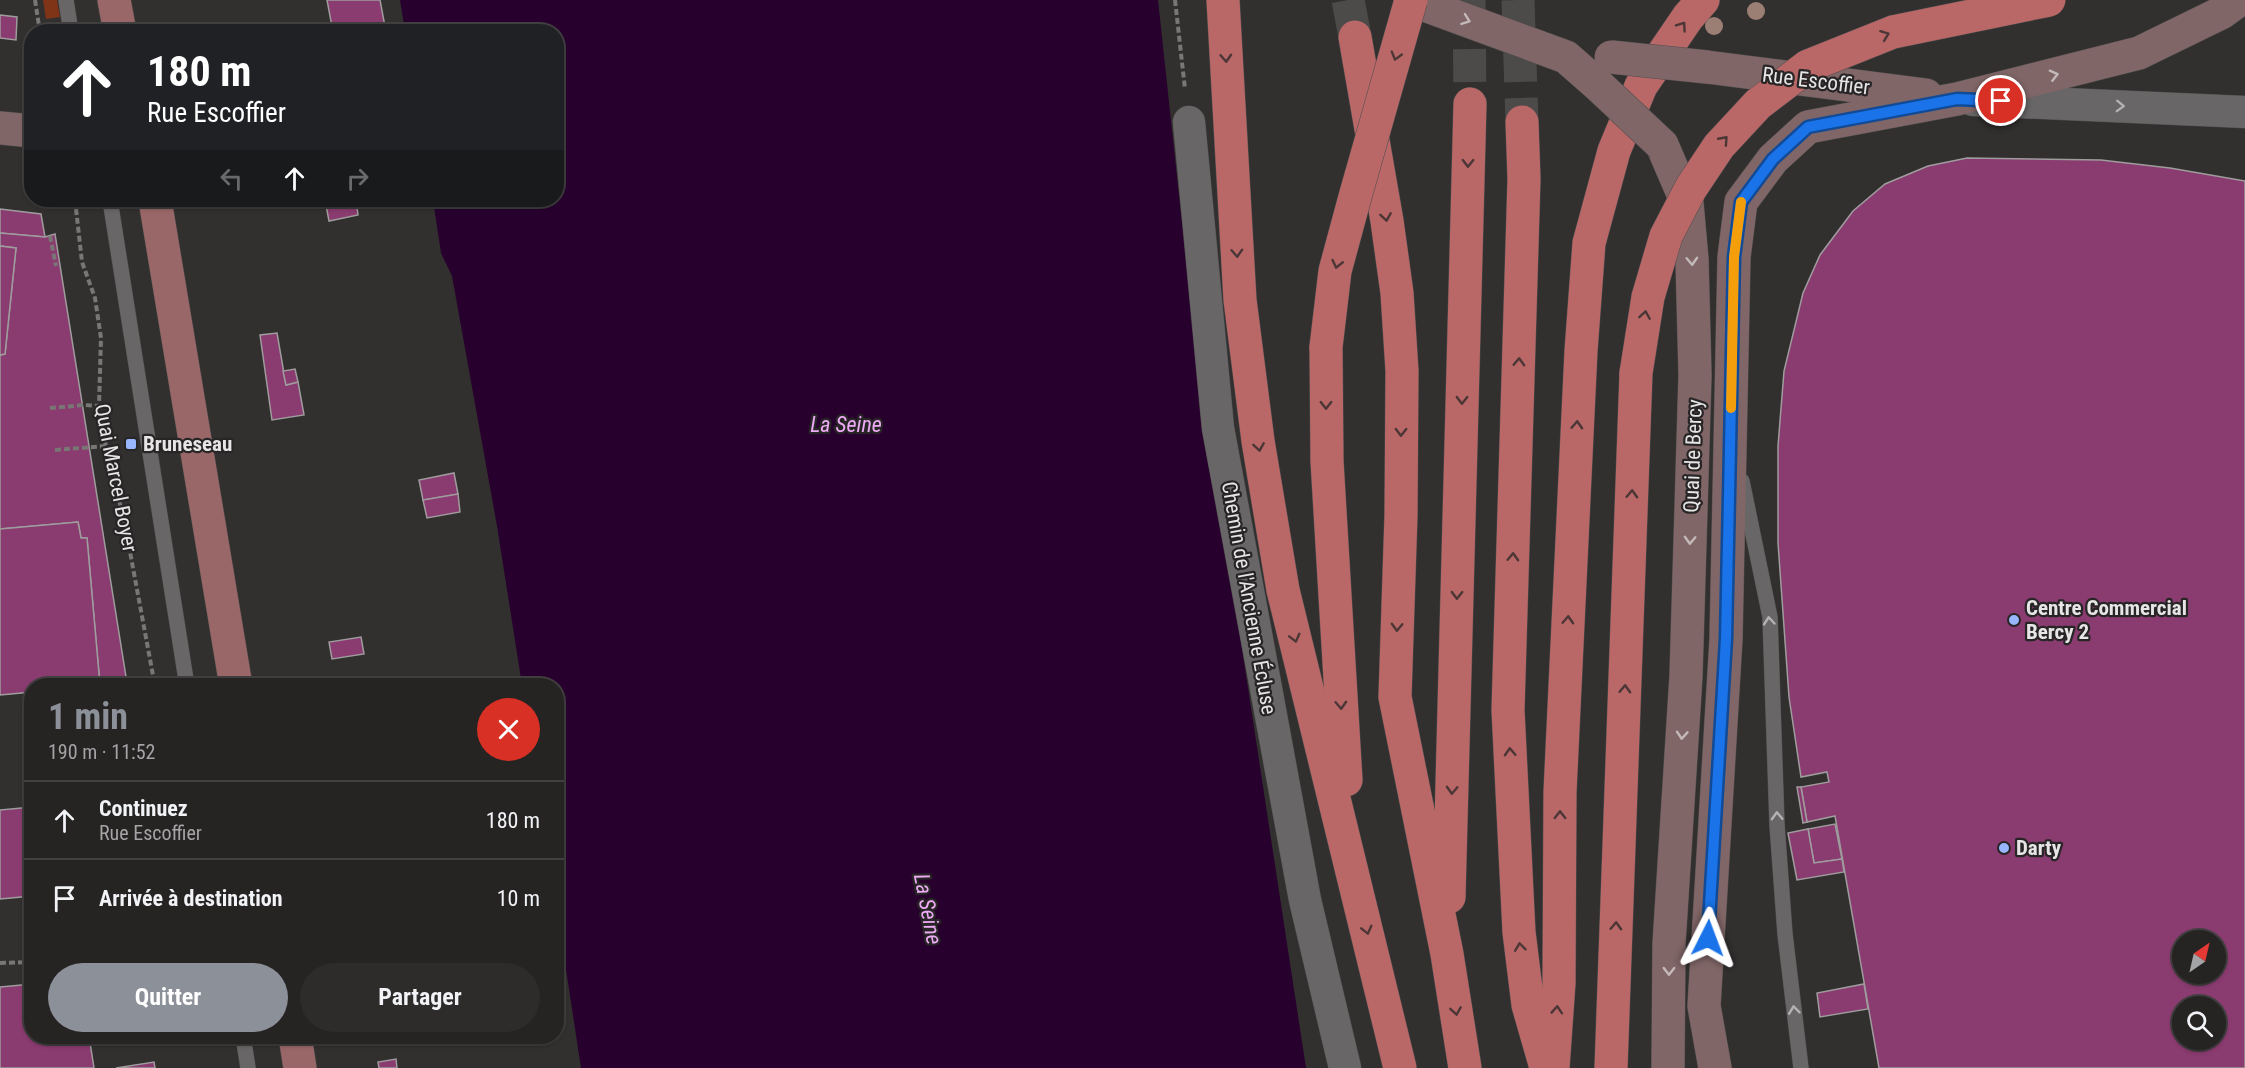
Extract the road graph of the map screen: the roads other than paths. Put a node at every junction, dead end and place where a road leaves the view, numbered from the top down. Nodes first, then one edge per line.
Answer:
1 (66, 0) edge
2 (114, 0) edge
3 (1223, 0) edge
4 (1411, 0) edge
5 (1703, 0) edge
6 (2049, 0) edge
7 (2239, 0) edge
8 (70, 24) edge
9 (118, 24) edge
10 (1355, 37) tunnel mouth
11 (1604, 71) junction
12 (1957, 99) junction
13 (1470, 104) tunnel mouth
14 (2245, 112) edge
15 (1189, 122) road end
16 (1522, 122) tunnel mouth
17 (0, 129) edge
18 (24, 130) edge
19 (111, 207) edge
20 (156, 207) edge
21 (1731, 427) junction
22 (186, 678) edge
23 (235, 678) edge
24 (1353, 873) junction
25 (1448, 954) junction
26 (244, 1044) edge
27 (296, 1044) edge
28 (248, 1068) edge
29 (300, 1068) edge
30 (1345, 1068) edge
31 (1400, 1068) edge
32 (1465, 1068) edge
33 (1546, 1068) edge
34 (1553, 1068) edge
35 (1611, 1068) edge
36 (1668, 1068) edge
37 (1714, 1068) edge
38 (1801, 1068) edge

1 - 8 lane
2 - 9 main road
3 -> 24 highway
4 -> 11 main road, Quai de Bercy
4 -> 24 highway, bridge
34 -> 5 highway
35 -> 6 highway, bridge
12 -> 7 main road, Quai de Bercy
10 -> 25 highway
11 - 12 main road, Rue Escoffier, bridge
11 -> 36 main road, Quai de Bercy, bridge
12 -> 14 street, Rue Escoffier
12 - 21 main road, Quai de Bercy
13 -> 25 highway
15 - 30 street, Chemin de l'Ancienne Écluse
33 -> 16 highway
17 - 18 main road
19 - 22 lane, Quai Marcel Boyer
20 - 23 main road
21 - 37 main road, Quai de Bercy
38 -> 21 lane
24 -> 31 highway
25 -> 32 highway
26 - 28 lane
27 - 29 main road

